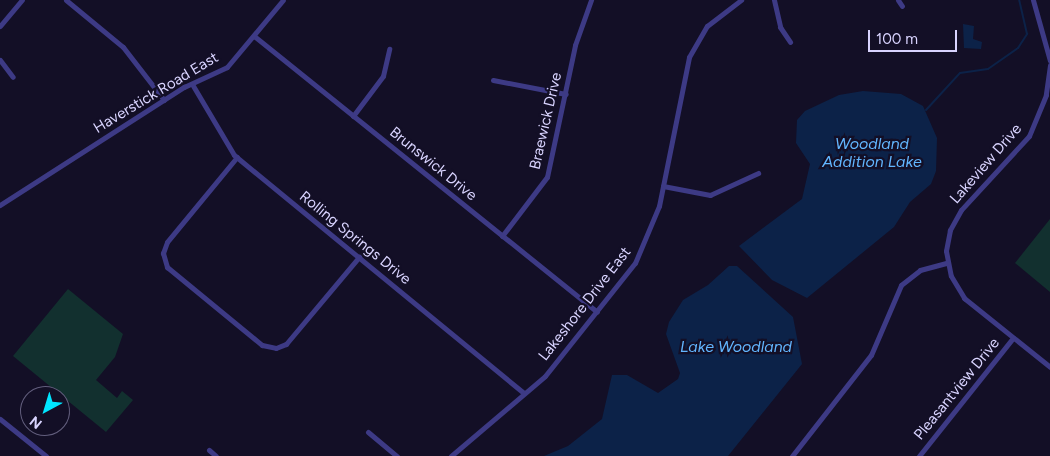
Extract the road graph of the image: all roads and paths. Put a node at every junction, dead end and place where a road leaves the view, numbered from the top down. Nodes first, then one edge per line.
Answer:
1 (22, 0) edge
2 (66, 0) edge
3 (283, 0) edge
4 (591, 0) edge
5 (741, 0) edge
6 (774, 0) edge
7 (898, 0) edge
8 (1032, 0) edge
9 (902, 6) dead end
10 (0, 26) edge
11 (254, 36) junction
12 (790, 42) dead end
13 (1049, 43) edge
14 (389, 50) dead end
15 (0, 60) edge
16 (1050, 63) edge
17 (14, 77) dead end
18 (493, 80) dead end
19 (192, 84) junction
20 (566, 94) junction
21 (164, 100) junction
22 (353, 116) junction
23 (237, 157) junction
24 (758, 172) dead end
25 (663, 186) junction
26 (0, 205) edge
27 (502, 236) junction
28 (359, 257) junction
29 (947, 263) junction
30 (597, 312) junction
31 (1014, 338) junction
32 (1050, 367) edge
33 (524, 393) junction
34 (0, 418) edge
35 (368, 432) dead end
36 (209, 450) dead end
37 (46, 456) edge
38 (216, 456) edge
39 (397, 456) edge
40 (451, 456) edge
41 (792, 456) edge
42 (919, 456) edge

1 - 10 street
2 - 21 street
3 - 11 street, Haverstick Road East
4 - 20 street, Braewick Drive
5 - 25 street, Lakeshore Drive East
6 - 12 street
7 - 9 street
8 - 13 street, Lakeview Drive
11 - 19 street, Haverstick Road East
11 - 22 street, Brunswick Drive
13 - 16 street, Lakeview Drive
14 - 22 street
15 - 17 street
16 - 29 street, Lakeview Drive
18 - 20 street
19 - 21 street, Haverstick Road East
19 - 23 street, Rolling Springs Drive
20 - 27 street, Braewick Drive
21 - 26 street, Haverstick Road East
22 - 27 street, Brunswick Drive
23 - 28 street, Rolling Springs Drive
23 - 28 street
24 - 25 street
25 - 30 street, Lakeshore Drive East
27 - 30 street, Brunswick Drive
28 - 33 street, Rolling Springs Drive
29 - 31 street
29 - 41 street
30 - 33 street, Lakeshore Drive East
31 - 32 street
31 - 42 street, Pleasantview Drive
33 - 40 street, Lakeshore Drive East
34 - 37 street
35 - 39 street
36 - 38 street

